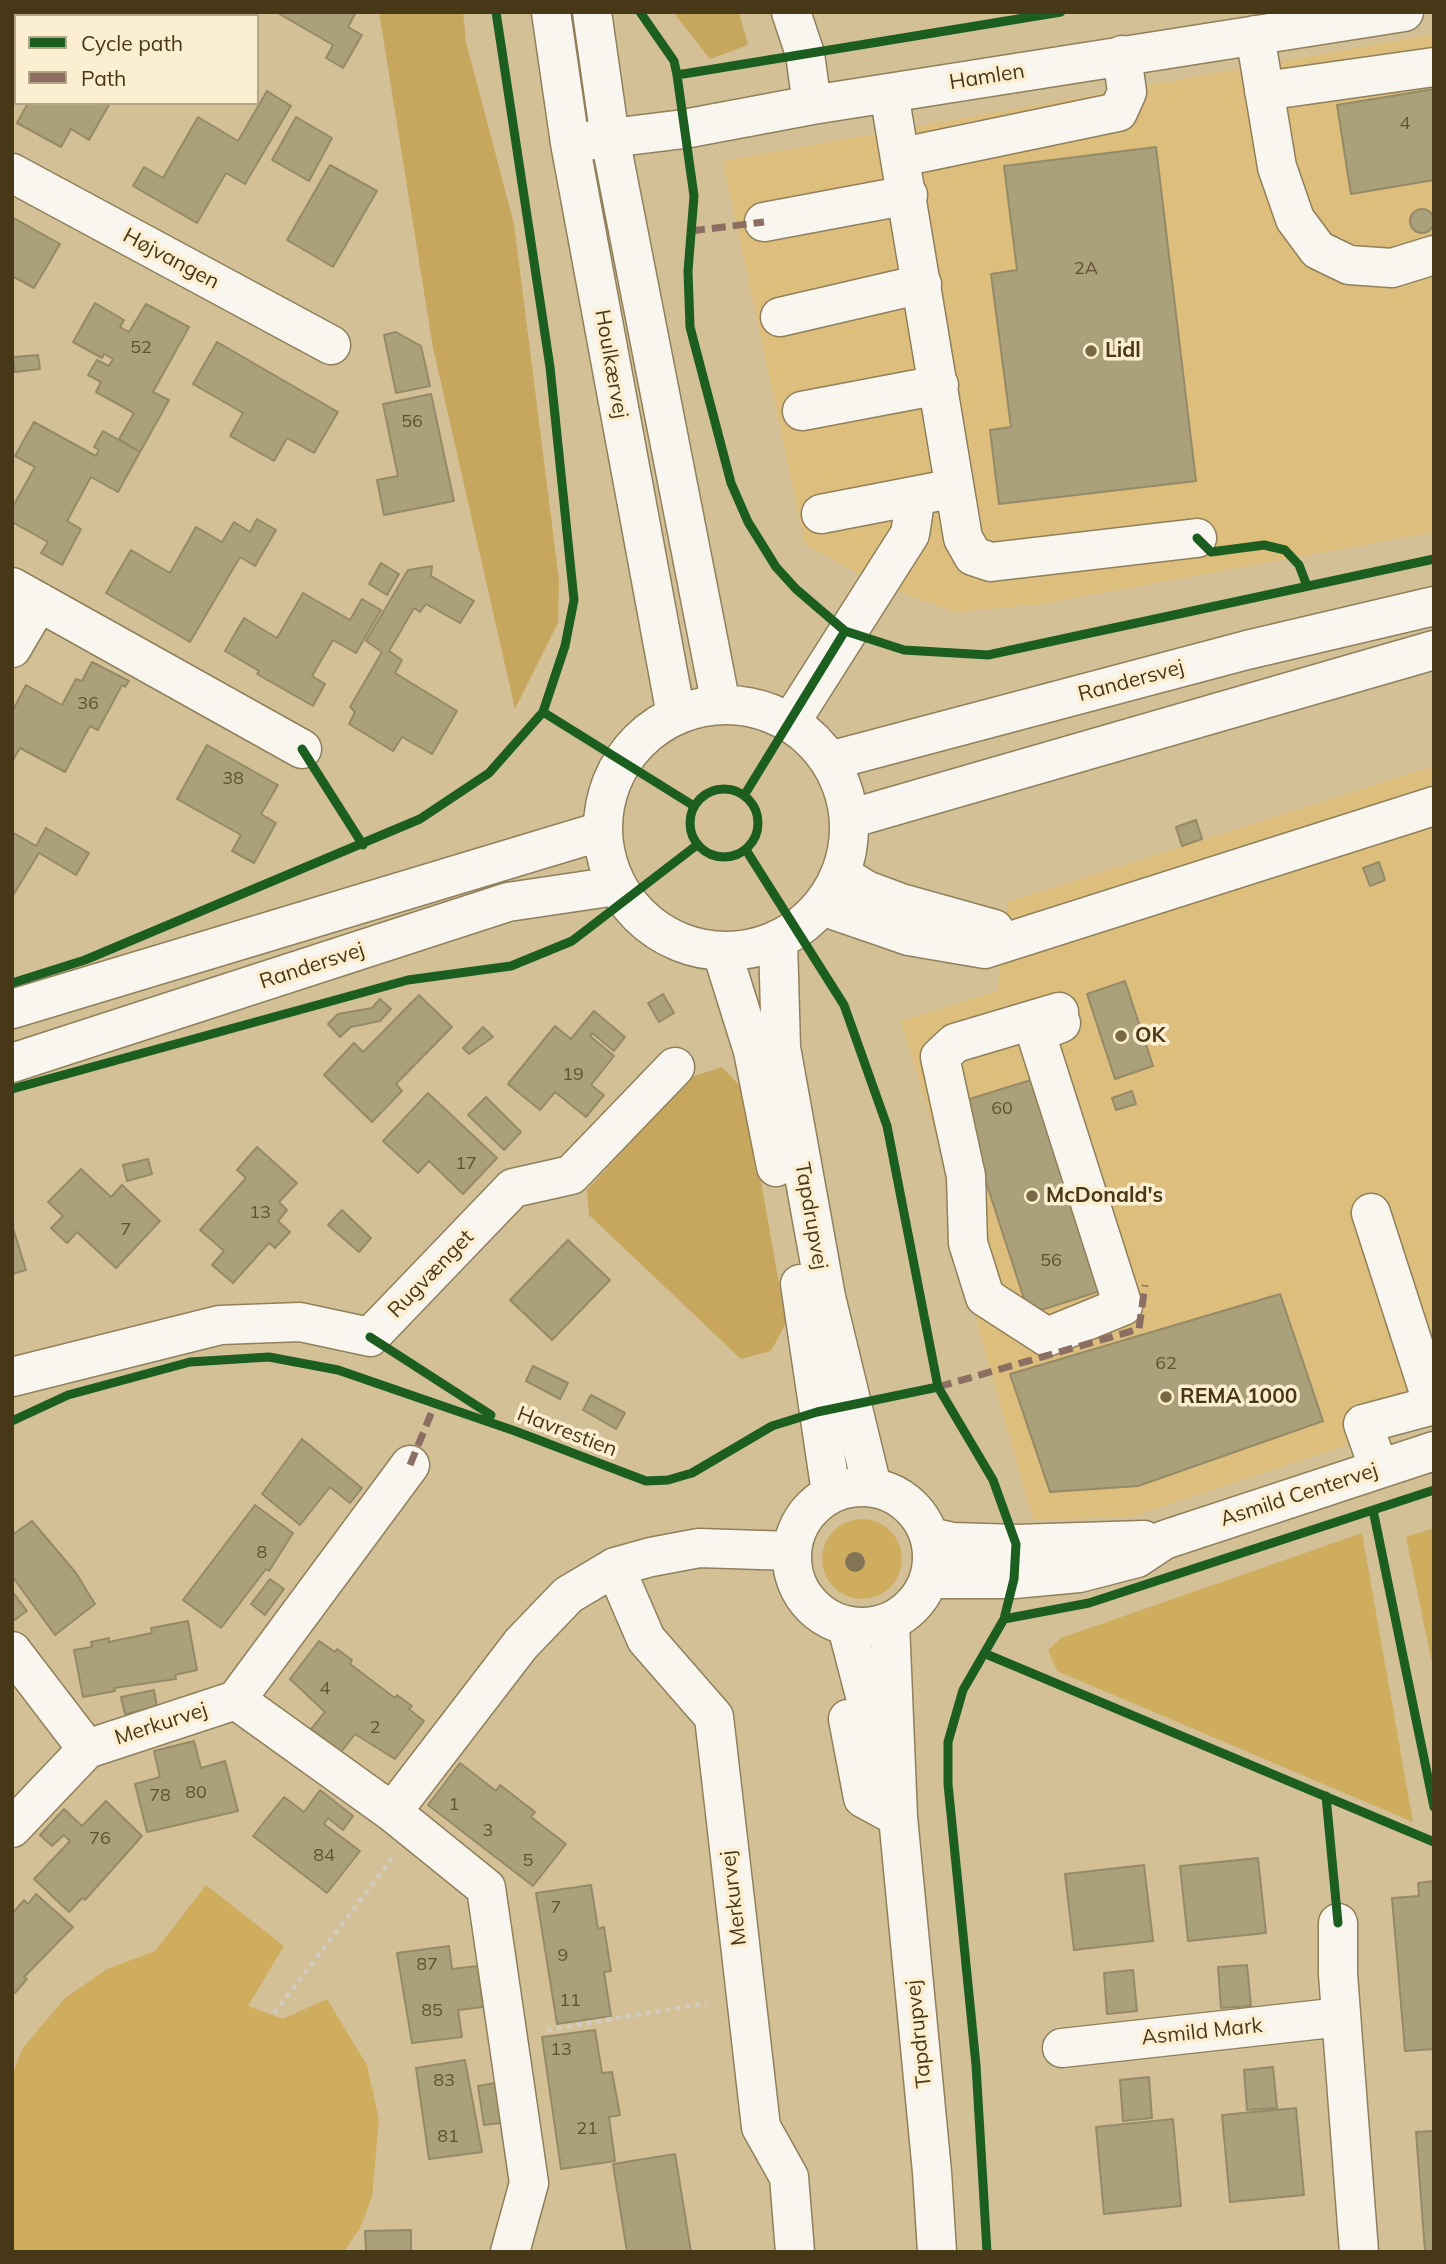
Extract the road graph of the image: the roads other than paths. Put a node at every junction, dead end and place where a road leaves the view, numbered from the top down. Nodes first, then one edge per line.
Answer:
1 (551, 12) edge
2 (592, 12) edge
3 (791, 12) edge
4 (1404, 12) edge
5 (1255, 35) junction
6 (1122, 55) junction
7 (1434, 67) edge
8 (1264, 91) junction
9 (889, 93) junction
10 (812, 105) junction
11 (610, 138) junction
12 (570, 144) junction
13 (902, 157) junction
14 (12, 173) edge
15 (908, 195) junction
16 (764, 222) dead end
17 (1434, 255) edge
18 (922, 284) junction
19 (780, 317) dead end
20 (331, 345) dead end
21 (939, 386) junction
22 (803, 411) dead end
23 (955, 488) junction
24 (916, 496) junction
25 (821, 514) dead end
26 (1197, 538) dead end
27 (26, 595) edge
28 (1434, 606) edge
29 (12, 648) edge
30 (1434, 650) edge
31 (721, 705) junction
32 (676, 715) junction
33 (790, 723) junction
34 (302, 749) dead end
35 (829, 761) junction
36 (1434, 806) edge
37 (849, 819) junction
38 (601, 831) junction
39 (616, 886) junction
40 (831, 890) junction
41 (778, 940) junction
42 (722, 952) junction
43 (12, 1009) edge
44 (1060, 1017) joint
45 (12, 1063) edge
46 (675, 1068) dead end
47 (1371, 1213) dead end
48 (12, 1377) edge
49 (1433, 1405) edge
50 (1434, 1451) edge
51 (410, 1465) dead end
52 (1379, 1469) junction
53 (872, 1487) junction
54 (831, 1493) junction
55 (930, 1537) junction
56 (1164, 1540) junction
57 (792, 1551) junction
58 (615, 1567) junction
59 (929, 1579) junction
60 (890, 1622) junction
61 (847, 1627) junction
62 (12, 1651) edge
63 (236, 1700) junction
64 (86, 1749) junction
65 (898, 1817) junction
66 (403, 1821) junction
67 (12, 1828) edge
68 (1338, 1923) dead end
69 (1341, 2017) junction
70 (1062, 2048) dead end
71 (510, 2252) edge
72 (795, 2252) edge
73 (937, 2252) edge
74 (1359, 2252) edge

1 - 12 street, Houlkærvej
2 - 11 street, Houlkærvej
3 - 10 street
4 - 5 street, Hamlen
5 - 6 street, Hamlen
5 - 8 street
6 - 9 street, Hamlen
6 - 13 street
7 - 8 street
8 - 17 street
9 - 10 street, Hamlen
9 - 13 street
10 - 11 street, Hamlen
11 - 12 street, Hamlen
11 - 31 street, Houlkærvej
12 - 32 street, Houlkærvej
13 - 15 street
14 - 20 street, Højvangen
15 - 16 street
15 - 18 street
18 - 19 street
18 - 21 street
21 - 22 street
21 - 23 street
23 - 24 street
23 - 26 street
24 - 25 street
24 - 33 street
27 - 29 street
27 - 34 street
28 - 35 street, Randersvej
30 - 37 street
31 - 32 street
31 - 33 street
32 - 38 street
33 - 35 street
35 - 37 street
36 - 40 street
37 - 40 street
38 - 39 street
38 - 43 street
39 - 42 street
39 - 45 street, Randersvej
40 - 41 street
41 - 42 street
41 - 53 street, Tapdrupvej
42 - 54 street, Tapdrupvej
44 - 44 street
46 - 48 street, Rugvænget
47 - 49 street
49 - 52 street
50 - 52 street, Asmild Centervej
51 - 63 street, Merkurvej
52 - 56 street, Asmild Centervej
53 - 54 street
53 - 55 street
54 - 57 street
55 - 56 street, Asmild Centervej
55 - 59 street
56 - 59 street, Asmild Centervej
57 - 58 street
57 - 61 street
58 - 66 street
58 - 72 street, Merkurvej
59 - 60 street
60 - 61 street
60 - 65 street, Tapdrupvej
61 - 65 street, Tapdrupvej
62 - 64 street, Merkurvej
63 - 64 street, Merkurvej
63 - 66 street, Merkurvej
64 - 67 street, Merkurvej
65 - 73 street, Tapdrupvej
66 - 71 street, Merkurvej
68 - 69 street
69 - 70 street, Asmild Mark
69 - 74 street

